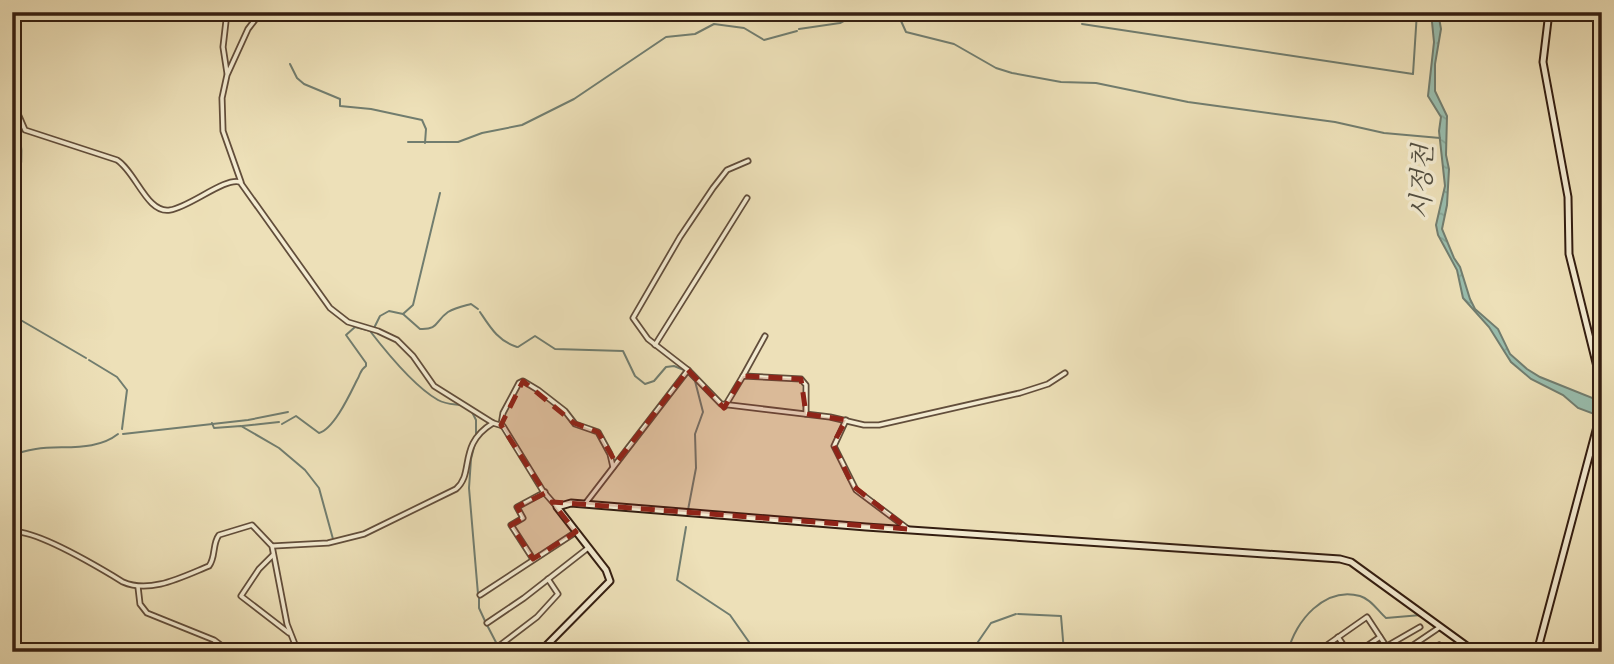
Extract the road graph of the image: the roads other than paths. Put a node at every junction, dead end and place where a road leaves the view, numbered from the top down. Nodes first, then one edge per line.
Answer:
1 (219, 12) edge
2 (261, 12) edge
3 (1549, 12) edge
4 (227, 75) junction
5 (12, 100) edge
6 (748, 161) dead end
7 (242, 184) junction
8 (747, 198) dead end
9 (765, 336) dead end
10 (655, 345) junction
11 (1598, 360) edge
12 (688, 370) junction
13 (1065, 373) dead end
14 (743, 376) junction
15 (1602, 387) edge
16 (725, 406) junction
17 (1602, 408) edge
18 (806, 414) junction
19 (846, 420) junction
20 (494, 423) junction
21 (501, 425) junction
22 (613, 467) junction
23 (545, 492) junction
24 (584, 504) junction
25 (557, 507) junction
26 (908, 529) junction
27 (12, 532) edge
28 (576, 532) junction
29 (272, 546) junction
30 (588, 548) junction
31 (273, 555) junction
32 (533, 559) junction
33 (548, 579) junction
34 (138, 586) junction
35 (480, 595) dead end
36 (487, 622) dead end
37 (1442, 626) junction
38 (1420, 627) dead end
39 (290, 635) junction
40 (1338, 637) junction
41 (1381, 637) junction
42 (1326, 645) dead end
43 (1439, 645) dead end
44 (499, 646) dead end
45 (1387, 646) junction
46 (230, 652) edge
47 (298, 652) edge
48 (314, 652) edge
49 (357, 652) edge
50 (540, 652) edge
51 (1348, 652) edge
52 (1359, 652) edge
53 (1390, 652) edge
54 (1403, 652) edge
55 (1427, 652) edge
56 (1475, 652) edge
57 (1536, 652) edge

1 - 4 street
2 - 4 street
3 - 11 street
4 - 7 street
5 - 7 street
6 - 10 street
7 - 20 street
8 - 10 street
9 - 14 street
10 - 12 street
11 - 15 street
12 - 16 street
12 - 22 street
13 - 19 street
14 - 16 street
14 - 18 street
16 - 18 street
17 - 57 street
18 - 19 street
19 - 26 street
20 - 21 street
20 - 29 street
21 - 22 street
21 - 23 street
22 - 24 street
23 - 25 street
23 - 32 street
24 - 25 street
24 - 26 street
25 - 28 street
26 - 37 street
27 - 34 street
28 - 30 street
28 - 32 street
29 - 31 street
29 - 34 street
30 - 33 street
30 - 50 street
31 - 39 street
31 - 39 street
32 - 35 street
33 - 36 street
33 - 44 street
34 - 46 street
37 - 54 street
37 - 56 street
38 - 45 street
39 - 47 street
40 - 41 street
40 - 42 street
40 - 51 street
41 - 45 street
41 - 52 street
43 - 55 street
45 - 53 street
48 - 49 street

